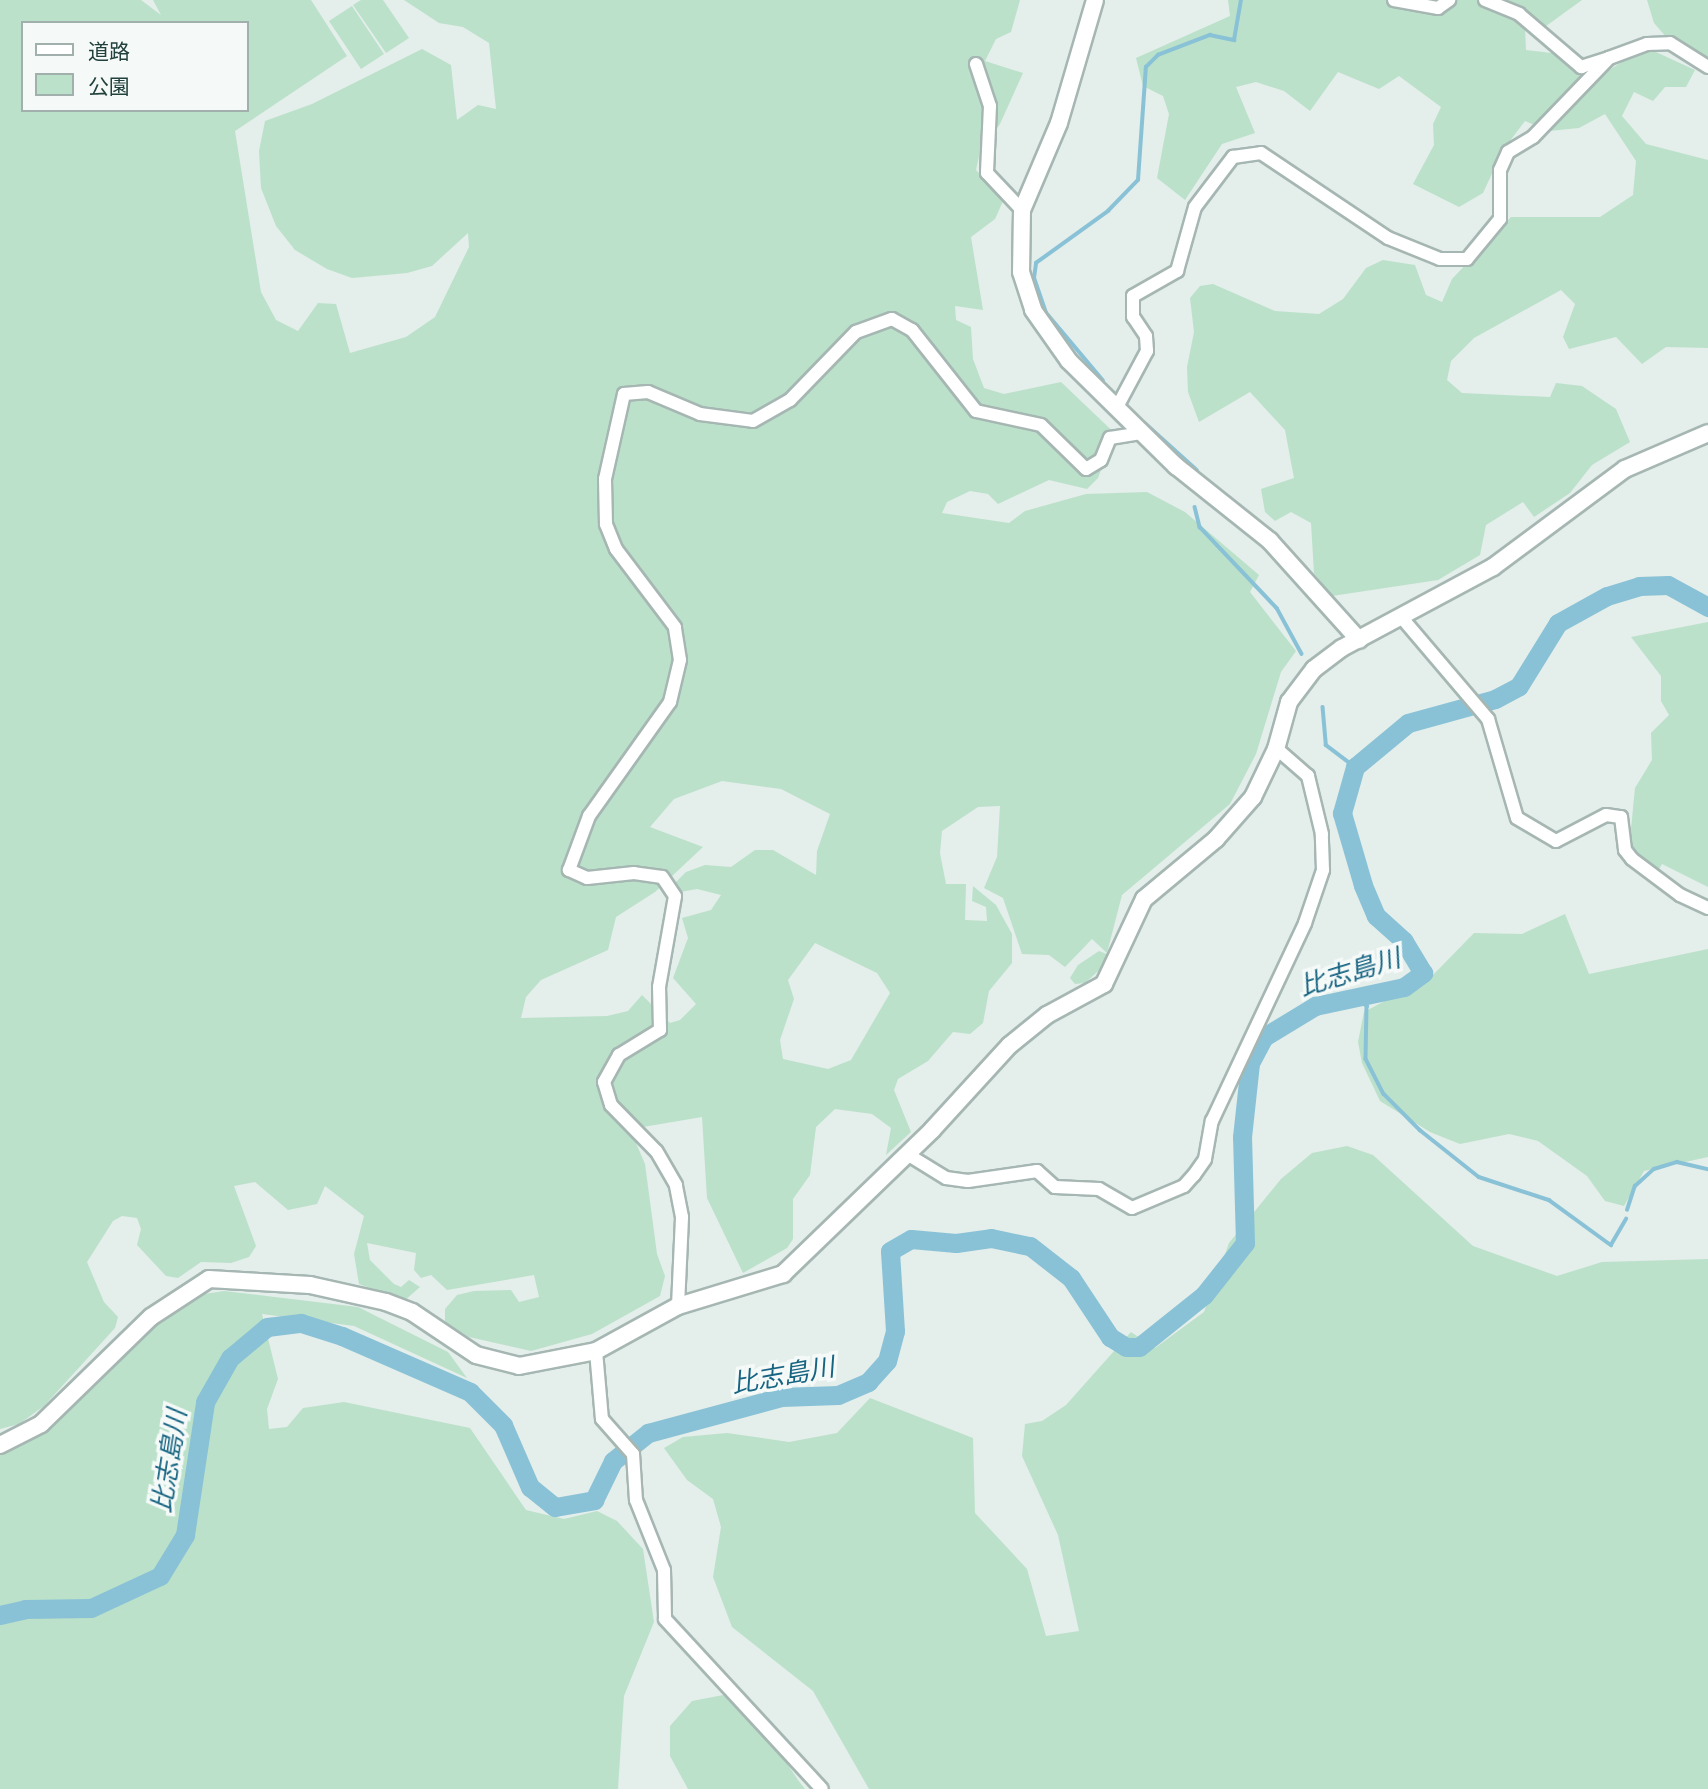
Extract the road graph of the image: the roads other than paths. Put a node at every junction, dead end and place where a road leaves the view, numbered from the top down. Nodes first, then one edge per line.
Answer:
1 (1096, 0) edge
2 (1394, 0) edge
3 (1449, 0) edge
4 (1485, 0) edge
5 (1609, 58) junction
6 (976, 64) dead end
7 (1708, 66) edge
8 (1022, 210) junction
9 (1116, 409) junction
10 (1141, 433) junction
11 (1708, 433) edge
12 (1402, 618) junction
13 (1359, 640) junction
14 (1276, 748) junction
15 (1708, 908) edge
16 (906, 1154) junction
17 (678, 1306) junction
18 (596, 1351) junction
19 (0, 1445) edge
20 (822, 1789) edge

1 - 8 street
2 - 3 street
4 - 5 street
5 - 7 street
5 - 9 street
6 - 8 street
8 - 9 street
9 - 10 street
10 - 13 street
10 - 17 street
11 - 12 street
12 - 13 street
12 - 15 street
13 - 14 street
14 - 16 street
14 - 16 street
16 - 17 street
17 - 18 street
18 - 19 street
18 - 20 street

